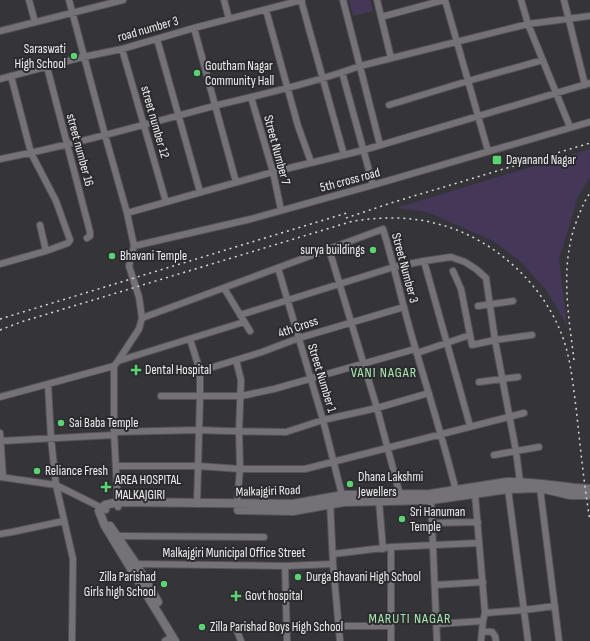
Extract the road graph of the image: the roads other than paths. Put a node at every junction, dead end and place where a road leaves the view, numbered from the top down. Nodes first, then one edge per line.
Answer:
1 (29, 0) edge
2 (69, 0) edge
3 (121, 0) edge
4 (224, 0) edge
5 (301, 0) edge
6 (343, 0) edge
7 (376, 0) edge
8 (444, 0) edge
9 (521, 0) edge
10 (564, 0) edge
11 (266, 10) junction
12 (72, 13) junction
13 (590, 16) edge
14 (381, 17) junction
15 (229, 19) junction
16 (569, 19) junction
17 (35, 22) junction
18 (528, 24) junction
19 (194, 28) junction
20 (0, 30) edge
21 (157, 39) junction
22 (457, 43) junction
23 (122, 49) junction
24 (83, 57) junction
25 (391, 58) junction
26 (543, 60) junction
27 (360, 66) junction
28 (47, 67) junction
29 (342, 72) junction
30 (11, 76) junction
31 (323, 78) junction
32 (0, 79) edge
33 (468, 81) junction
34 (588, 84) edge
35 (287, 87) junction
36 (556, 94) junction
37 (251, 97) junction
38 (389, 105) dead end
39 (215, 106) junction
40 (179, 116) junction
41 (479, 116) junction
42 (590, 122) edge
43 (144, 125) junction
44 (570, 127) junction
45 (104, 135) junction
46 (67, 144) junction
47 (380, 146) junction
48 (364, 150) junction
49 (488, 151) junction
50 (31, 153) junction
51 (344, 155) junction
52 (0, 160) edge
53 (311, 162) junction
54 (273, 172) junction
55 (236, 182) junction
56 (373, 185) junction
57 (200, 192) junction
58 (166, 202) junction
59 (281, 210) junction
60 (127, 213) junction
61 (40, 225) dead end
62 (87, 238) dead end
63 (134, 246) junction
64 (329, 250) junction
65 (46, 251) junction
66 (424, 260) junction
67 (0, 264) edge
68 (394, 267) junction
69 (278, 268) junction
70 (453, 271) dead end
71 (340, 284) junction
72 (224, 288) junction
73 (287, 300) junction
74 (513, 301) dead end
75 (490, 304) junction
76 (478, 306) dead end
77 (404, 307) junction
78 (240, 315) junction
79 (142, 318) junction
80 (244, 322) junction
81 (350, 322) junction
82 (250, 331) dead end
83 (470, 335) junction
84 (532, 335) dead end
85 (299, 338) junction
86 (190, 339) junction
87 (495, 340) junction
88 (446, 344) junction
89 (416, 351) junction
90 (236, 360) junction
91 (116, 363) junction
92 (364, 363) junction
93 (200, 371) junction
94 (518, 377) dead end
95 (311, 378) junction
96 (502, 380) junction
97 (479, 382) dead end
98 (48, 384) junction
99 (429, 392) junction
100 (161, 396) dead end
101 (200, 396) junction
102 (241, 396) junction
103 (0, 397) edge
104 (377, 408) junction
105 (524, 413) dead end
106 (509, 416) junction
107 (323, 420) junction
108 (470, 426) junction
109 (198, 430) junction
110 (239, 431) junction
111 (441, 433) junction
112 (0, 434) edge
113 (114, 434) junction
114 (51, 438) junction
115 (1, 441) junction
116 (388, 447) junction
117 (540, 447) dead end
118 (516, 451) junction
119 (494, 455) dead end
120 (334, 461) junction
121 (116, 466) junction
122 (198, 466) junction
123 (240, 468) junction
124 (2, 477) edge
125 (520, 482) junction
126 (56, 485) junction
127 (508, 488) junction
128 (540, 488) junction
129 (590, 489) edge
130 (456, 491) junction
131 (475, 494) junction
132 (400, 495) junction
133 (590, 495) edge
134 (343, 498) junction
135 (431, 500) junction
136 (330, 501) junction
137 (379, 501) junction
138 (197, 504) junction
139 (237, 504) junction
140 (118, 505) junction
141 (219, 507) junction
142 (104, 509) junction
143 (64, 521) junction
144 (478, 522) junction
145 (432, 523) junction
146 (0, 534) edge
147 (118, 536) junction
148 (264, 537) dead end
149 (479, 542) junction
150 (433, 545) junction
151 (391, 547) junction
152 (383, 549) junction
153 (333, 554) junction
154 (136, 564) junction
155 (333, 564) junction
156 (285, 566) junction
157 (483, 582) junction
158 (435, 585) junction
159 (555, 606) junction
160 (524, 610) junction
161 (485, 613) junction
162 (483, 622) junction
163 (437, 624) junction
164 (339, 626) junction
165 (391, 626) junction
166 (237, 631) dead end
167 (482, 631) junction
168 (174, 639) edge
169 (72, 641) edge
170 (165, 641) edge
171 (181, 641) edge
172 (241, 641) edge
173 (287, 641) edge
174 (340, 641) edge
175 (392, 641) edge
176 (437, 641) edge
177 (481, 641) edge
178 (496, 641) edge
179 (528, 641) edge
180 (559, 641) edge

1 - 17 street
2 - 12 street
3 - 12 street
4 - 15 street
5 - 11 street, road number 3
5 - 31 street
6 - 27 street
7 - 14 street
8 - 14 street
8 - 22 street
9 - 18 street
10 - 16 street
11 - 15 street, road number 3
11 - 35 street
12 - 17 street
12 - 24 street
13 - 16 street
14 - 25 street
15 - 19 street, road number 3
16 - 18 street
16 - 34 street
17 - 20 street
18 - 22 street
18 - 26 street
19 - 21 street, road number 3
19 - 39 street
21 - 23 street, road number 3
21 - 40 street
22 - 25 street
22 - 33 street
23 - 24 street, road number 3
23 - 43 street, street number 12
24 - 28 street, road number 3
24 - 45 street
25 - 27 street
26 - 33 street
26 - 36 street
27 - 29 street
27 - 47 street
28 - 30 street, road number 3
28 - 46 street, street number 16
29 - 31 street
29 - 48 street
30 - 32 street, road number 3
30 - 50 street
31 - 35 street
31 - 51 street
33 - 38 street
33 - 41 street
34 - 36 street
35 - 37 street
35 - 53 street
36 - 41 street
36 - 44 street
37 - 39 street
37 - 54 street, Street Number 7
39 - 40 street
39 - 55 street
40 - 43 street
40 - 57 street
41 - 47 street
41 - 49 street
42 - 44 street, 5th cross road
43 - 45 street
43 - 58 street, street number 12
44 - 49 street, 5th cross road
45 - 46 street
45 - 60 street
46 - 50 street
46 - 62 street, street number 16
47 - 48 street
48 - 51 street
48 - 56 street
49 - 56 street, 5th cross road
50 - 52 street
50 - 65 street
51 - 53 street
53 - 54 street
54 - 55 street
54 - 59 street, Street Number 7
55 - 57 street
56 - 59 street, 5th cross road
57 - 58 street
58 - 60 street
59 - 63 street, 5th cross road
60 - 63 street
61 - 65 street
63 - 79 street
64 - 68 street, Street Number 3
64 - 69 street, Street Number 3
64 - 71 street
65 - 67 street
66 - 68 street
66 - 75 street
66 - 88 street
68 - 71 street
68 - 77 street, Street Number 3
69 - 72 street, Street Number 3
69 - 73 street, Street Number 1
70 - 83 street
71 - 73 street
71 - 81 street
72 - 78 street
72 - 79 street, Street Number 3
73 - 78 street
73 - 85 street, Street Number 1
74 - 75 street
75 - 76 street
75 - 87 street
77 - 81 street, 4th Cross
77 - 89 street, Street Number 3
78 - 80 street
79 - 91 street
80 - 82 street
80 - 86 street
81 - 85 street, 4th Cross
81 - 92 street
83 - 87 street
83 - 88 street
84 - 87 street
85 - 90 street, 4th Cross
85 - 95 street, Street Number 1
86 - 91 street
86 - 93 street
87 - 96 street
88 - 89 street
88 - 108 street
89 - 92 street
89 - 99 street, Street Number 3
90 - 93 street, 4th Cross
90 - 102 street
91 - 98 street
91 - 113 street
92 - 95 street
92 - 104 street
93 - 101 street
94 - 96 street
95 - 102 street
95 - 107 street, Street Number 1
96 - 97 street
96 - 106 street
98 - 103 street
98 - 114 street
99 - 104 street
99 - 111 street, Street Number 3
100 - 101 street
101 - 102 street
101 - 109 street
102 - 110 street
104 - 107 street
104 - 116 street
105 - 106 street
106 - 108 street
106 - 118 street
107 - 110 street
107 - 120 street, Street Number 1
108 - 111 street
109 - 110 street
109 - 113 street
109 - 122 street
110 - 123 street
111 - 116 street
111 - 130 street, Street Number 3
112 - 115 street
113 - 114 street
113 - 121 street
114 - 115 street
114 - 126 street
115 - 124 street
116 - 120 street
116 - 132 street
117 - 118 street
118 - 119 street
118 - 125 street
120 - 123 street
120 - 134 street, Street Number 1
121 - 122 street
121 - 140 street
122 - 123 street
122 - 138 street
123 - 139 street
124 - 126 street
125 - 129 main road, Malkajgiri Road
125 - 130 main road, Malkajgiri Road
126 - 142 street
126 - 143 street
127 - 128 main road, Malkajgiri Road
127 - 131 main road, Malkajgiri Road
127 - 160 street
128 - 133 main road, Malkajgiri Road
128 - 159 street
130 - 132 main road, Malkajgiri Road
131 - 135 main road, Malkajgiri Road
131 - 144 street
132 - 134 main road, Malkajgiri Road
134 - 136 main road, Malkajgiri Road
134 - 137 main road, Malkajgiri Road
135 - 137 main road, Malkajgiri Road
135 - 145 street
136 - 139 main road, Malkajgiri Road
136 - 141 main road, Malkajgiri Road
136 - 153 street
137 - 152 street
138 - 140 main road, Malkajgiri Road
138 - 141 main road, Malkajgiri Road
139 - 141 main road, Malkajgiri Road
140 - 141 main road, Malkajgiri Road
140 - 142 main road, Malkajgiri Road
142 - 147 main road
142 - 168 main road
143 - 146 street
143 - 169 street
144 - 145 street
144 - 149 street
145 - 150 street
147 - 148 street
147 - 154 main road
149 - 150 street
149 - 157 street
150 - 151 street
150 - 158 street
151 - 152 street
151 - 165 street
152 - 153 street
153 - 155 street
154 - 156 street, Malkajgiri Municipal Office Street
154 - 171 main road
155 - 156 street, Malkajgiri Municipal Office Street
155 - 164 street
156 - 173 street
157 - 158 street
157 - 161 street
158 - 163 street
159 - 160 street
159 - 180 street
160 - 161 street
160 - 179 street
161 - 162 street
162 - 163 street
162 - 167 street
163 - 176 street
164 - 165 street
164 - 174 street
165 - 175 street
166 - 172 street
167 - 177 street
167 - 178 street
168 - 170 street

